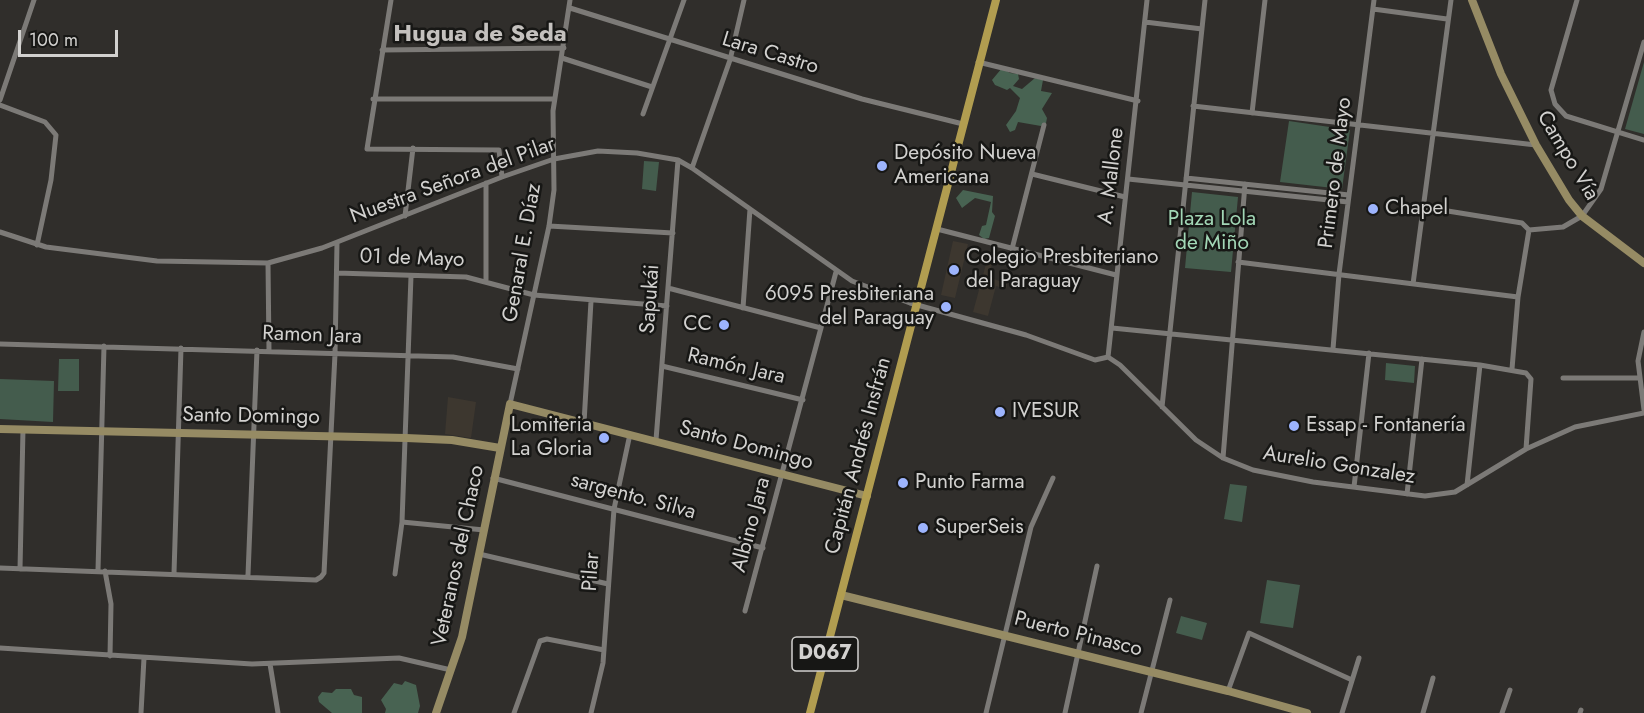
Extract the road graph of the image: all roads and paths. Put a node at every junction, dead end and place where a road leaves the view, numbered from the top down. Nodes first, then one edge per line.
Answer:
1 (34, 0) edge
2 (391, 0) edge
3 (570, 0) edge
4 (684, 0) edge
5 (744, 0) edge
6 (996, 0) edge
7 (1147, 0) edge
8 (1205, 0) edge
9 (1265, 0) edge
10 (1374, 0) edge
11 (1451, 0) edge
12 (1472, 0) edge
13 (1577, 0) edge
14 (570, 8) junction
15 (1373, 9) junction
16 (1447, 19) junction
17 (1145, 22) junction
18 (1202, 28) junction
19 (669, 39) junction
20 (1644, 42) edge
21 (564, 48) junction
22 (382, 50) junction
23 (562, 58) junction
24 (730, 60) junction
25 (978, 62) junction
26 (652, 87) junction
27 (374, 99) junction
28 (554, 99) junction
29 (1138, 101) junction
30 (0, 102) edge
31 (1193, 106) junction
32 (1252, 112) junction
33 (643, 114) dead end
34 (963, 124) junction
35 (1044, 125) dead end
36 (1359, 125) junction
37 (1618, 132) junction
38 (1433, 134) junction
39 (1644, 140) edge
40 (1536, 145) junction
41 (413, 148) junction
42 (554, 159) junction
43 (678, 160) junction
44 (692, 168) junction
45 (1032, 174) junction
46 (502, 177) junction
47 (1186, 178) junction
48 (1128, 179) junction
49 (486, 183) junction
50 (1245, 184) junction
51 (1186, 185) junction
52 (1245, 191) junction
53 (1349, 195) junction
54 (1125, 197) junction
55 (1348, 202) junction
56 (1423, 207) junction
57 (750, 209) junction
58 (405, 216) junction
59 (1582, 216) junction
60 (549, 226) junction
61 (937, 229) junction
62 (1529, 230) junction
63 (0, 232) edge
64 (673, 233) junction
65 (337, 243) junction
66 (37, 244) junction
67 (1012, 249) junction
68 (1238, 262) junction
69 (268, 263) junction
70 (1644, 263) edge
71 (836, 272) junction
72 (337, 273) junction
73 (1339, 273) junction
74 (1116, 275) junction
75 (411, 276) junction
76 (486, 280) junction
77 (1413, 284) junction
78 (668, 288) junction
79 (534, 295) junction
80 (1518, 297) junction
81 (591, 301) junction
82 (918, 303) junction
83 (667, 306) junction
84 (743, 308) junction
85 (821, 328) junction
86 (1112, 328) junction
87 (1644, 332) edge
88 (1171, 334) junction
89 (1232, 340) junction
90 (0, 344) edge
91 (104, 346) junction
92 (181, 348) junction
93 (1333, 350) junction
94 (257, 351) junction
95 (269, 351) junction
96 (1369, 353) junction
97 (335, 354) junction
98 (408, 356) junction
99 (1108, 357) junction
100 (1422, 359) junction
101 (1480, 365) junction
102 (662, 366) junction
103 (518, 369) junction
104 (1512, 369) junction
105 (1563, 378) dead end
106 (1639, 378) junction
107 (802, 400) junction
108 (510, 404) junction
109 (1162, 407) junction
110 (1644, 411) edge
111 (584, 423) junction
112 (0, 429) edge
113 (23, 429) junction
114 (101, 432) junction
115 (177, 433) junction
116 (630, 434) junction
117 (253, 436) junction
118 (330, 437) junction
119 (406, 438) junction
120 (656, 440) junction
121 (500, 448) junction
122 (1526, 449) junction
123 (1223, 458) junction
124 (783, 475) junction
125 (494, 478) junction
126 (1053, 478) dead end
127 (1467, 485) junction
128 (1354, 487) junction
129 (1407, 494) junction
130 (867, 496) junction
131 (614, 509) junction
132 (402, 522) junction
133 (483, 530) junction
134 (763, 548) junction
135 (479, 554) junction
136 (1097, 566) dead end
137 (0, 568) edge
138 (20, 568) junction
139 (102, 570) junction
140 (174, 573) junction
141 (395, 574) dead end
142 (248, 575) junction
143 (608, 585) junction
144 (841, 595) junction
145 (1170, 600) dead end
146 (745, 611) dead end
147 (1006, 635) junction
148 (0, 648) edge
149 (604, 650) junction
150 (1080, 653) junction
151 (110, 656) junction
152 (144, 658) junction
153 (1359, 658) dead end
154 (270, 664) junction
155 (451, 670) junction
156 (1151, 672) junction
157 (1433, 678) dead end
158 (1352, 680) junction
159 (1510, 690) dead end
160 (1228, 691) junction
161 (141, 713) edge
162 (278, 713) edge
163 (436, 713) edge
164 (514, 713) edge
165 (591, 713) edge
166 (810, 713) edge
167 (986, 713) edge
168 (1065, 713) edge
169 (1141, 713) edge
170 (1306, 713) edge
171 (1342, 713) edge
172 (1423, 713) edge
173 (1502, 713) edge

1 - 30 street
2 - 22 street
3 - 14 street, Genaral E. Díaz
4 - 19 street
5 - 24 street
6 - 25 main road, Capitán Andrés Insfrán / D067
7 - 17 street, A. Mallone
8 - 18 street
9 - 32 street
10 - 15 street, Primero de Mayo
11 - 16 street
12 - 40 street, Campo Vía
13 - 37 street
14 - 19 street, Lara Castro
14 - 21 street, Genaral E. Díaz
15 - 16 street
15 - 36 street, Primero de Mayo
16 - 38 street
17 - 18 street
17 - 29 street, A. Mallone
18 - 31 street
19 - 24 street, Lara Castro
19 - 26 street
20 - 37 street
21 - 22 street
21 - 23 street, Genaral E. Díaz
22 - 27 street
23 - 26 street
23 - 28 street, Genaral E. Díaz
24 - 34 street, Lara Castro
24 - 44 street
25 - 29 street
25 - 34 main road, Capitán Andrés Insfrán / D067
26 - 33 street
27 - 28 street
27 - 41 street
28 - 42 street, Genaral E. Díaz
29 - 48 street, A. Mallone
30 - 66 street
31 - 32 street
31 - 47 street
32 - 36 street
34 - 61 main road, Capitán Andrés Insfrán / D067
35 - 45 street
36 - 38 street
36 - 53 street, Primero de Mayo
37 - 39 street
37 - 59 street
38 - 40 street
38 - 56 street
40 - 59 street, Campo Vía
41 - 46 street
41 - 58 street
42 - 43 street, Nuestra Señora del Pilar
42 - 46 street, Nuestra Señora del Pilar
42 - 60 street, Genaral E. Díaz
43 - 44 street, Nuestra Señora del Pilar
43 - 64 street, Sapukái
44 - 57 street, Nuestra Señora del Pilar
45 - 54 street
45 - 67 street
46 - 49 street, Nuestra Señora del Pilar
47 - 50 street
47 - 51 street
48 - 51 street
48 - 54 street, A. Mallone
49 - 58 street, Nuestra Señora del Pilar
49 - 76 street
50 - 52 street
50 - 53 street
51 - 52 street
51 - 88 street
52 - 55 street
52 - 68 street
53 - 55 street, Primero de Mayo
54 - 74 street, A. Mallone
55 - 73 street, Primero de Mayo
56 - 62 street
56 - 77 street
57 - 71 street, Nuestra Señora del Pilar
57 - 84 street
58 - 65 street, Nuestra Señora del Pilar
59 - 62 street
59 - 70 street, Campo Vía
60 - 64 street
60 - 79 street, Genaral E. Díaz
61 - 67 street
61 - 82 main road, Capitán Andrés Insfrán / D067
62 - 80 street
63 - 66 street, Nuestra Señora del Pilar
64 - 78 street, Sapukái
65 - 69 street, Nuestra Señora del Pilar
65 - 72 street
66 - 69 street, Nuestra Señora del Pilar
67 - 74 street
68 - 73 street
68 - 89 street
69 - 95 street
71 - 82 street, Nuestra Señora del Pilar
71 - 85 street, Albino Jara
72 - 75 street, 01 de Mayo
72 - 97 street
73 - 77 street
73 - 93 street, Primero de Mayo
74 - 86 street, A. Mallone
75 - 76 street, 01 de Mayo
75 - 98 street
76 - 79 street, 01 de Mayo
77 - 80 street
78 - 83 street, Sapukái
78 - 84 street
79 - 81 street
79 - 103 street, Genaral E. Díaz
80 - 104 street
81 - 83 street
81 - 111 street
82 - 99 street
82 - 130 main road, Capitán Andrés Insfrán / D067
83 - 102 street, Sapukái
84 - 85 street
85 - 107 street, Albino Jara
86 - 88 street
86 - 99 street, A. Mallone
87 - 106 street
88 - 89 street
88 - 109 street
89 - 93 street
89 - 123 street
90 - 91 street, Ramon Jara
91 - 92 street, Ramon Jara
91 - 114 street
92 - 94 street, Ramon Jara
92 - 115 street
93 - 96 street
94 - 95 street, Ramon Jara
94 - 117 street
95 - 97 street, Ramon Jara
96 - 100 street
96 - 128 street
97 - 98 street, Ramon Jara
97 - 118 street
98 - 103 street, Ramon Jara
98 - 119 street
99 - 109 street, Aurelio Gonzalez
100 - 101 street
100 - 129 street
101 - 104 street
101 - 127 street
102 - 107 street, Ramón Jara
102 - 120 street, Sapukái
103 - 108 street, Genaral E. Díaz
104 - 122 street
105 - 106 street
106 - 110 street
107 - 124 street, Albino Jara
108 - 111 street, Santo Domingo
108 - 121 street, Veteranos del Chaco
109 - 123 street, Aurelio Gonzalez
110 - 122 street, Aurelio Gonzalez
111 - 116 street, Santo Domingo
112 - 113 street, Santo Domingo
113 - 114 street, Santo Domingo
113 - 138 street
114 - 115 street, Santo Domingo
114 - 139 street
115 - 117 street, Santo Domingo
115 - 140 street
116 - 120 street, Santo Domingo
116 - 131 street, Pilar
117 - 118 street, Santo Domingo
117 - 142 street
118 - 119 street, Santo Domingo
118 - 142 street
119 - 121 street, Santo Domingo
119 - 132 street
120 - 124 street, Santo Domingo
121 - 125 street, Veteranos del Chaco
122 - 127 street, Aurelio Gonzalez
123 - 128 street, Aurelio Gonzalez
124 - 130 street, Santo Domingo
124 - 134 street, Albino Jara
125 - 131 street, sargento. Silva
125 - 133 street, Veteranos del Chaco
126 - 147 street
127 - 129 street, Aurelio Gonzalez
128 - 129 street, Aurelio Gonzalez
130 - 144 main road, Capitán Andrés Insfrán / D067
131 - 134 street, sargento. Silva
131 - 143 street, Pilar
132 - 133 street
132 - 141 street
133 - 135 street, Veteranos del Chaco
134 - 146 street, Albino Jara
135 - 143 street
135 - 155 street, Veteranos del Chaco
136 - 150 street
137 - 138 street
138 - 139 street
139 - 140 street
139 - 151 street
140 - 142 street
143 - 149 street, Pilar
144 - 147 street, Puerto Pinasco
144 - 166 main road, Capitán Andrés Insfrán / D067
145 - 156 street
147 - 150 street, Puerto Pinasco
147 - 167 street
148 - 151 street
149 - 164 street
149 - 165 street, Pilar
150 - 156 street, Puerto Pinasco
150 - 168 street
151 - 152 street
152 - 154 street
152 - 161 street
153 - 158 street
154 - 155 street
154 - 162 street
155 - 163 street, Veteranos del Chaco
156 - 160 street, Puerto Pinasco
156 - 169 street
157 - 172 street
158 - 160 street
158 - 171 street
159 - 173 street
160 - 170 street, Puerto Pinasco

